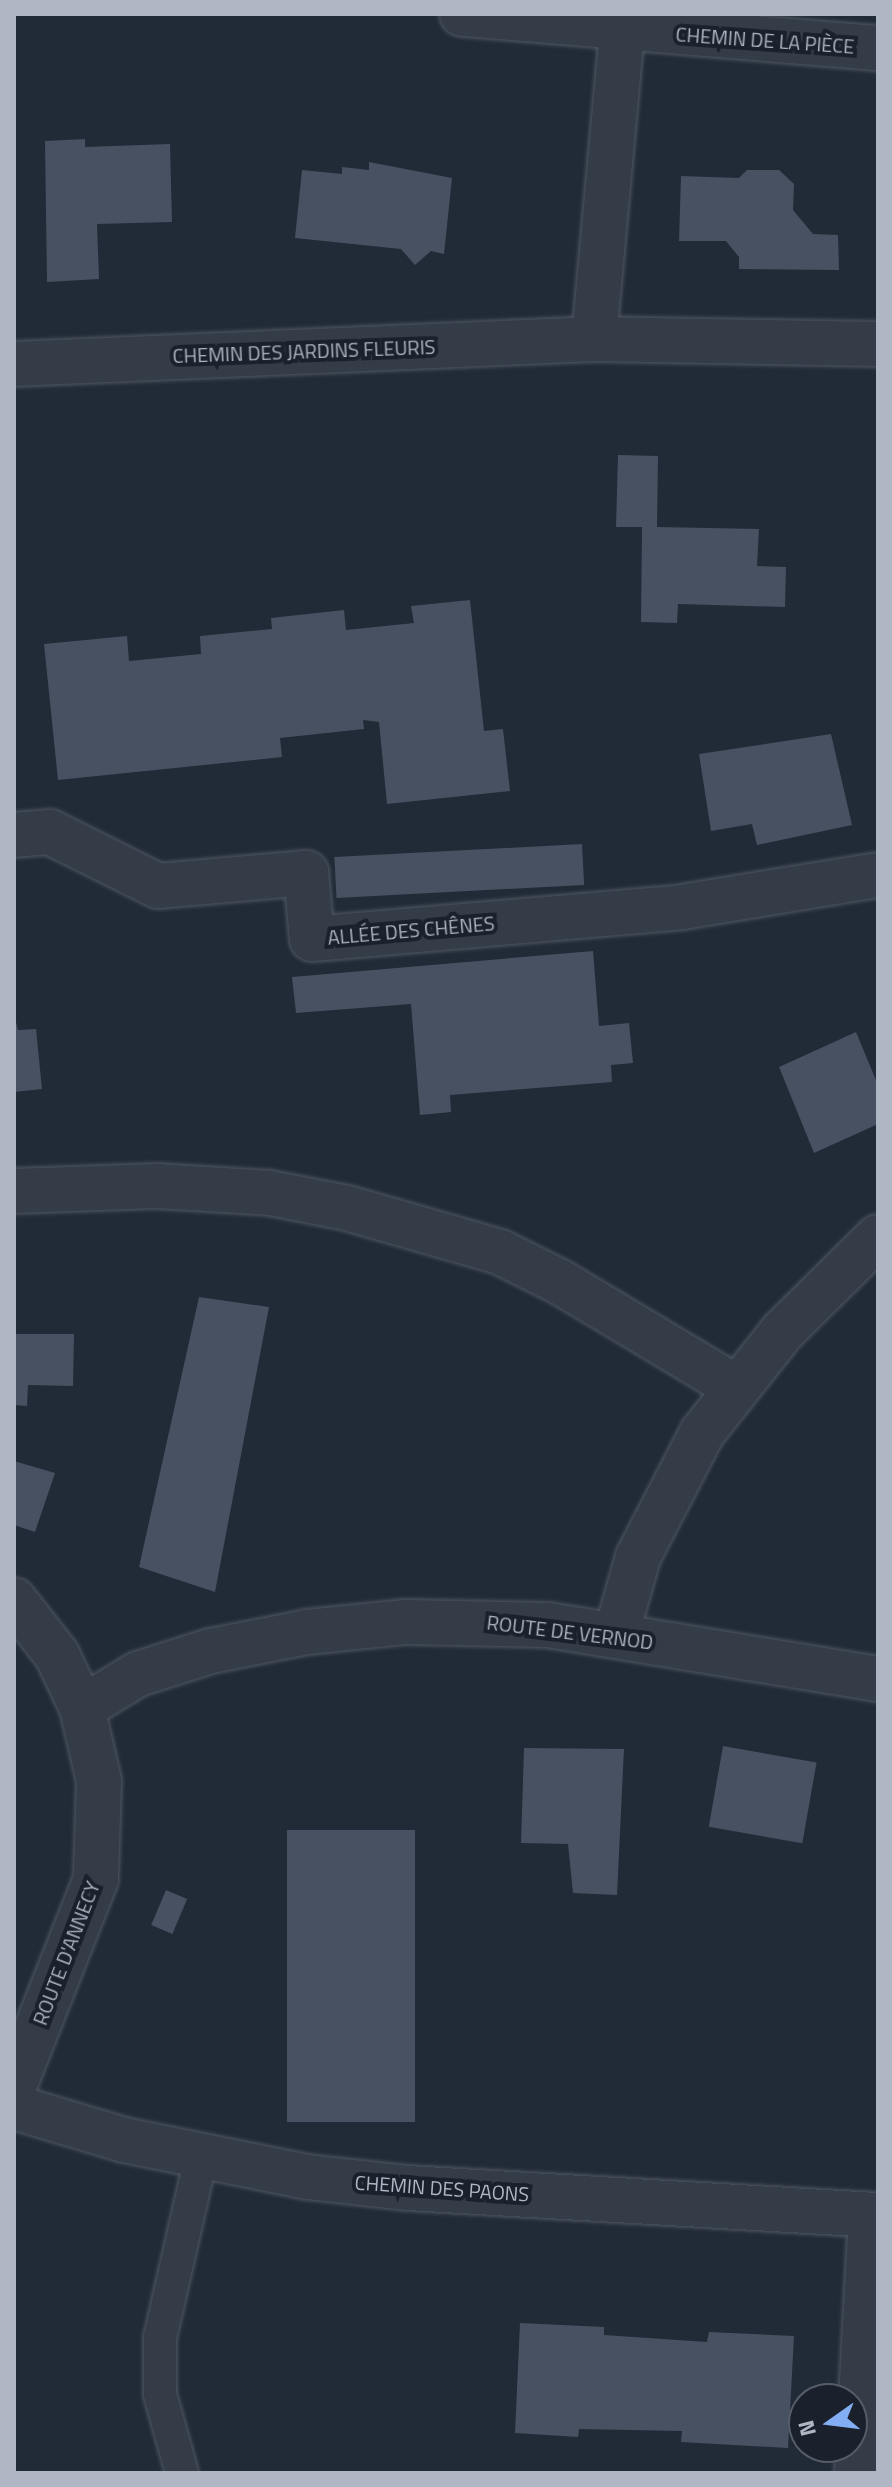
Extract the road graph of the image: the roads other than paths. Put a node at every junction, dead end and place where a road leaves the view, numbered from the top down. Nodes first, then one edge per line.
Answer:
1 (462, 14) edge
2 (622, 31) junction
3 (878, 48) edge
4 (594, 339) junction
5 (878, 344) edge
6 (14, 364) edge
7 (14, 835) edge
8 (878, 875) edge
9 (14, 1191) edge
10 (878, 1237) edge
11 (737, 1388) junction
12 (14, 1600) edge
13 (616, 1635) junction
14 (878, 1679) edge
15 (82, 1708) junction
16 (14, 2086) edge
17 (14, 2107) edge
18 (201, 2158) junction
19 (874, 2215) edge
20 (182, 2473) edge
21 (857, 2473) edge

1 - 2 street, CHEMIN DE LA PIÈCE
2 - 3 street, CHEMIN DE LA PIÈCE
2 - 4 street
4 - 5 street, CHEMIN DES JARDINS FLEURIS
4 - 6 street, CHEMIN DES JARDINS FLEURIS
7 - 8 street, ALLÉE DES CHÊNES
9 - 11 street
10 - 11 street
11 - 13 street
12 - 15 street, ROUTE D'ANNECY
13 - 14 street, ROUTE DE VERNOD
13 - 15 street, ROUTE DE VERNOD
15 - 16 street, ROUTE D'ANNECY
17 - 18 street, CHEMIN DES PAONS
18 - 19 street, CHEMIN DES PAONS
18 - 20 lane
19 - 21 street

